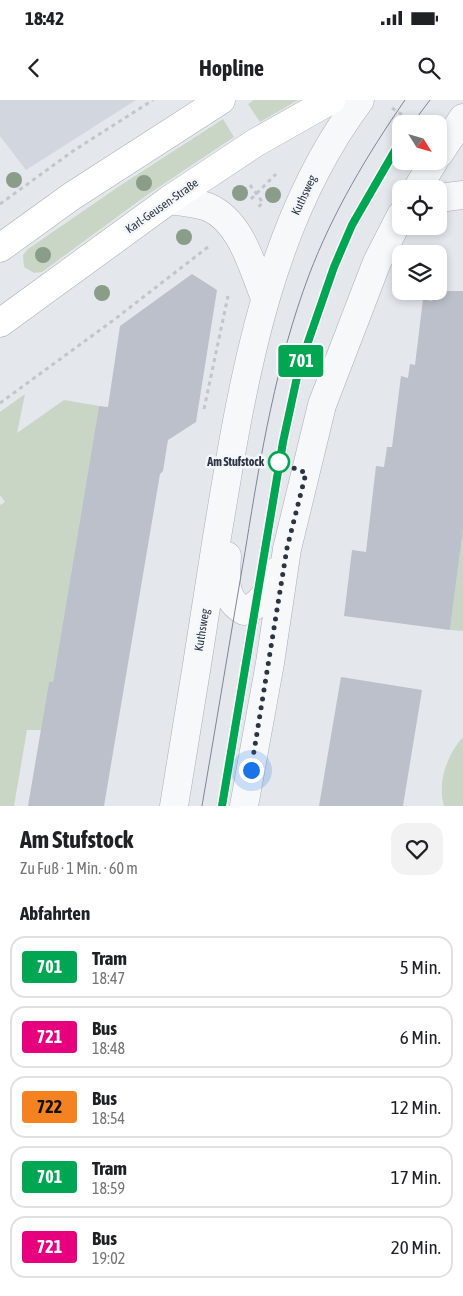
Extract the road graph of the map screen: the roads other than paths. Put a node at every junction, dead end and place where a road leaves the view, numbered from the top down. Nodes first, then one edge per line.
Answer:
1 (221, 100) edge
2 (331, 100) edge
3 (360, 100) edge
4 (463, 118) edge
5 (448, 140) edge
6 (463, 195) edge
7 (447, 197) edge
8 (169, 200) junction
9 (392, 233) edge
10 (0, 248) edge
11 (265, 298) junction
12 (4, 312) edge
13 (231, 454) junction
14 (287, 548) junction
15 (174, 806) edge
16 (244, 806) edge

1 - 10 main road
2 - 8 main road, Karl-Geusen-Straße
3 - 11 street, Kuthsweg
4 - 5 street
6 - 7 street
8 - 11 street
8 - 12 main road, Karl-Geusen-Straße
9 - 14 street, Kuthsweg
11 - 13 street, Kuthsweg
13 - 14 street, Kuthsweg
13 - 15 street, Kuthsweg
14 - 16 street, Kuthsweg

